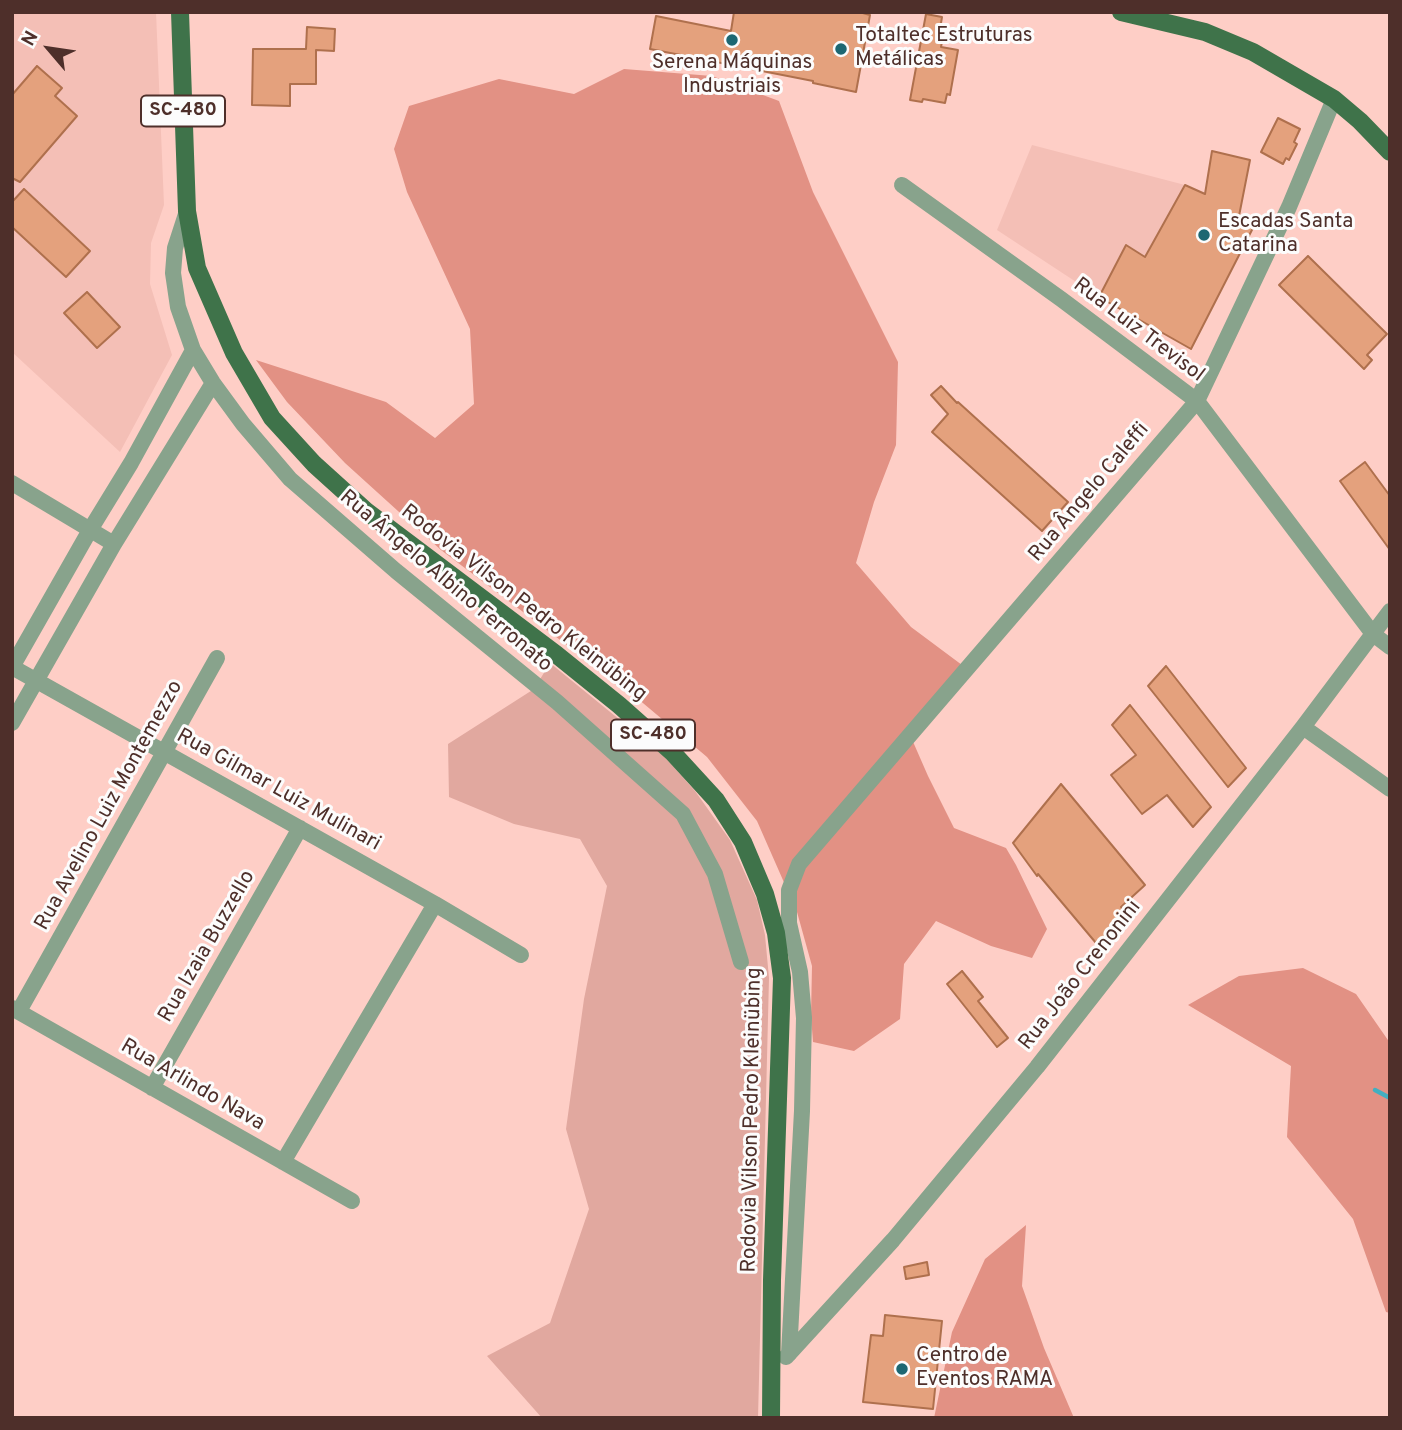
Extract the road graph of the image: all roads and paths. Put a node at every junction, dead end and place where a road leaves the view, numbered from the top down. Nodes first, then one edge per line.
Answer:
1 (1121, 12) edge
2 (177, 14) edge
3 (1334, 99) junction
4 (1390, 152) edge
5 (902, 185) dead end
6 (187, 211) junction
7 (193, 350) junction
8 (213, 383) junction
9 (1196, 401) junction
10 (12, 483) edge
11 (90, 530) junction
12 (114, 544) junction
13 (1390, 611) edge
14 (1373, 634) junction
15 (1390, 647) edge
16 (217, 658) dead end
17 (12, 667) edge
18 (36, 680) junction
19 (12, 723) edge
20 (1303, 727) junction
21 (164, 752) junction
22 (1390, 789) edge
23 (300, 828) junction
24 (435, 904) junction
25 (521, 955) dead end
26 (741, 962) dead end
27 (16, 1010) edge
28 (152, 1088) junction
29 (283, 1162) junction
30 (352, 1201) dead end
31 (789, 1354) junction
32 (770, 1370) junction
33 (771, 1418) edge

1 - 3 main road
2 - 6 main road, Rodovia Vilson Pedro Kleinübing / SC-480
3 - 4 main road
3 - 9 street, Rua Ângelo Caleffi
5 - 9 street, Rua Luiz Trevisol
6 - 7 street, Rua Ângelo Albino Ferronato
6 - 32 main road, Rodovia Vilson Pedro Kleinübing / SC-480
7 - 8 street, Rua Ângelo Albino Ferronato
7 - 11 street
8 - 12 street
8 - 26 street, Rua Ângelo Albino Ferronato
9 - 14 street, Rua Luiz Trevisol
9 - 31 street, Rua Ângelo Caleffi
10 - 11 street
11 - 12 street
11 - 17 street
12 - 18 street
13 - 14 street, Rua João Crenonini
14 - 15 street, Rua Luiz Trevisol
14 - 20 street, Rua João Crenonini
16 - 21 street, Rua Avelino Luiz Montemezzo
17 - 18 street, Rua Gilmar Luiz Mulinari
18 - 19 street
18 - 21 street, Rua Gilmar Luiz Mulinari
20 - 22 street
20 - 31 street, Rua João Crenonini
21 - 23 street, Rua Gilmar Luiz Mulinari
21 - 27 street, Rua Avelino Luiz Montemezzo
23 - 24 street, Rua Gilmar Luiz Mulinari
23 - 28 street, Rua Izaia Buzzello
24 - 25 street, Rua Gilmar Luiz Mulinari
24 - 29 street
27 - 28 street, Rua Arlindo Nava
28 - 29 street, Rua Arlindo Nava
29 - 30 street, Rua Arlindo Nava
31 - 32 street, Rua João Crenonini
32 - 33 main road, Rodovia Vilson Pedro Kleinübing / SC-480

